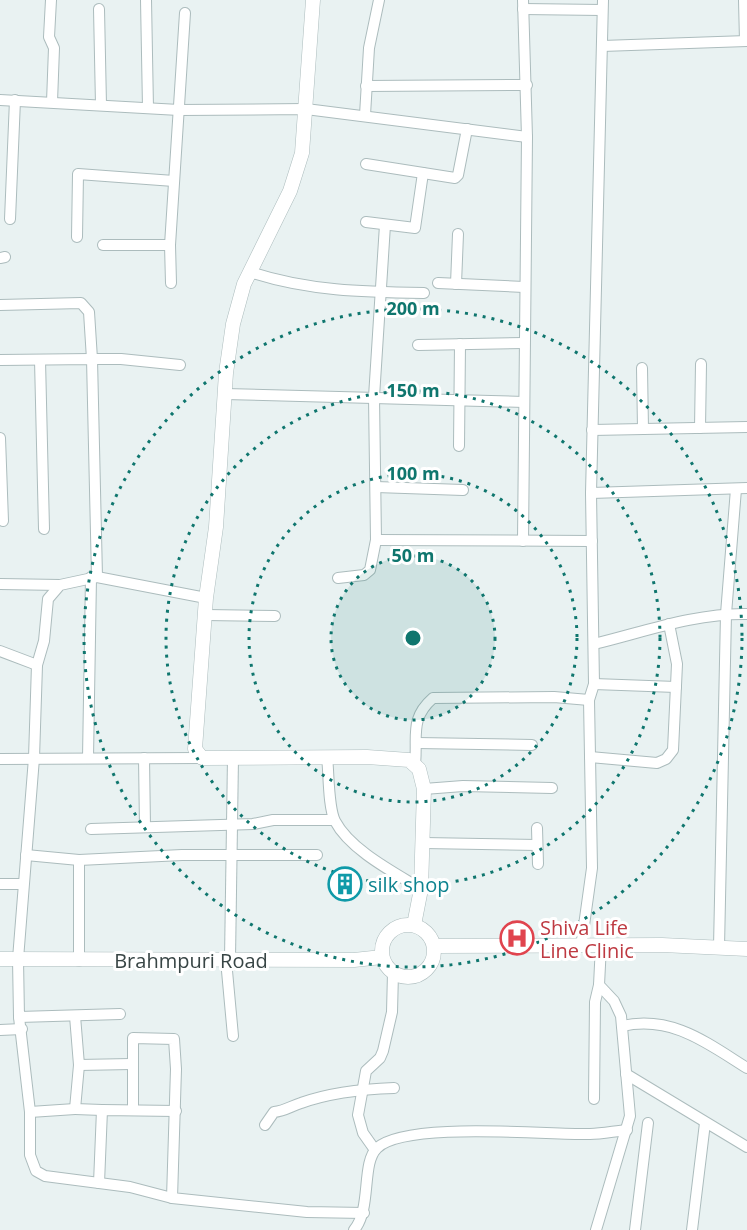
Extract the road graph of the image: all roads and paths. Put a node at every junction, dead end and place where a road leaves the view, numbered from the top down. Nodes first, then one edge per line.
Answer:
1 (51, 0) edge
2 (146, 0) edge
3 (313, 0) edge
4 (379, 0) edge
5 (744, 0) edge
6 (523, 4) edge
7 (602, 5) edge
8 (99, 9) dead end
9 (185, 13) dead end
10 (746, 41) edge
11 (602, 46) junction
12 (526, 85) junction
13 (366, 86) junction
14 (0, 100) edge
15 (15, 100) junction
16 (52, 102) junction
17 (101, 105) junction
18 (148, 108) junction
19 (306, 109) junction
20 (179, 110) junction
21 (365, 115) junction
22 (467, 129) junction
23 (527, 137) junction
24 (366, 164) dead end
25 (0, 171) edge
26 (12, 173) junction
27 (423, 173) junction
28 (174, 181) junction
29 (10, 219) dead end
30 (366, 222) dead end
31 (386, 225) junction
32 (458, 234) dead end
33 (77, 237) dead end
34 (170, 244) junction
35 (103, 245) dead end
36 (250, 272) junction
37 (438, 283) dead end
38 (171, 284) dead end
39 (456, 284) junction
40 (524, 286) junction
41 (380, 293) junction
42 (424, 293) dead end
43 (0, 305) edge
44 (524, 343) junction
45 (460, 344) junction
46 (418, 345) dead end
47 (92, 359) junction
48 (0, 360) edge
49 (40, 360) junction
50 (700, 364) dead end
51 (180, 365) dead end
52 (642, 368) dead end
53 (225, 394) junction
54 (375, 398) junction
55 (459, 400) junction
56 (524, 402) junction
57 (699, 428) junction
58 (747, 428) edge
59 (643, 429) junction
60 (592, 430) junction
61 (0, 438) edge
62 (459, 446) dead end
63 (376, 487) junction
64 (742, 488) edge
65 (463, 490) dead end
66 (591, 493) junction
67 (3, 521) dead end
68 (44, 529) dead end
69 (376, 540) junction
70 (523, 541) junction
71 (591, 541) junction
72 (94, 577) junction
73 (338, 578) dead end
74 (0, 584) edge
75 (60, 585) junction
76 (206, 598) junction
77 (726, 614) junction
78 (747, 614) edge
79 (206, 615) junction
80 (275, 616) dead end
81 (669, 624) junction
82 (594, 644) junction
83 (0, 651) edge
84 (37, 665) junction
85 (594, 684) junction
86 (676, 687) junction
87 (589, 700) junction
88 (417, 743) junction
89 (532, 745) dead end
90 (327, 757) junction
91 (590, 757) junction
92 (34, 758) junction
93 (88, 758) junction
94 (144, 758) junction
95 (201, 758) junction
96 (233, 758) junction
97 (0, 759) edge
98 (415, 765) junction
99 (552, 788) dead end
100 (424, 789) junction
101 (334, 820) junction
102 (231, 824) junction
103 (146, 827) junction
104 (537, 828) dead end
105 (91, 829) dead end
106 (424, 843) junction
107 (537, 845) junction
108 (232, 854) junction
109 (26, 855) junction
110 (317, 855) dead end
111 (79, 860) junction
112 (538, 864) dead end
113 (23, 884) junction
114 (0, 885) edge
115 (422, 889) junction
116 (414, 925) junction
117 (601, 945) junction
118 (434, 946) junction
119 (581, 947) junction
120 (719, 947) junction
121 (747, 949) edge
122 (382, 957) junction
123 (0, 959) edge
124 (18, 959) junction
125 (228, 960) junction
126 (79, 961) junction
127 (393, 973) junction
128 (599, 985) junction
129 (120, 1014) dead end
130 (75, 1016) junction
131 (20, 1017) junction
132 (622, 1026) junction
133 (22, 1029) junction
134 (0, 1030) edge
135 (233, 1036) dead end
136 (131, 1064) junction
137 (78, 1065) junction
138 (747, 1068) edge
139 (626, 1074) junction
140 (394, 1088) dead end
141 (363, 1089) junction
142 (594, 1099) dead end
143 (75, 1109) junction
144 (102, 1110) junction
145 (132, 1110) junction
146 (176, 1111) junction
147 (30, 1112) junction
148 (648, 1123) dead end
149 (705, 1123) junction
150 (265, 1125) dead end
151 (627, 1130) junction
152 (747, 1148) edge
153 (375, 1150) junction
154 (99, 1183) junction
155 (172, 1198) junction
156 (364, 1213) junction
157 (357, 1229) edge
158 (596, 1230) edge
159 (635, 1230) edge
160 (692, 1230) edge

1 - 16 street
2 - 18 street
3 - 19 street
4 - 13 street
5 - 10 street
6 - 7 street
6 - 12 street
7 - 11 street
8 - 17 street
9 - 20 street
10 - 11 street
11 - 60 street
12 - 13 street
12 - 23 street
13 - 21 street
14 - 15 street
15 - 16 street
15 - 26 street
16 - 17 street
17 - 18 street
18 - 20 street
19 - 20 street
19 - 21 street
19 - 36 street
20 - 28 street
21 - 22 street
22 - 23 street
22 - 27 street
23 - 40 street
24 - 27 street
25 - 26 street
26 - 29 street
27 - 31 street
28 - 33 street
28 - 34 street
30 - 31 street
31 - 41 street
32 - 39 street
34 - 35 street
34 - 38 street
36 - 41 street
36 - 53 street
37 - 39 street
39 - 40 street
40 - 44 street
41 - 42 street
41 - 54 street
43 - 47 street
44 - 45 street
44 - 56 street
45 - 46 street
45 - 55 street
47 - 49 street
47 - 51 street
47 - 72 street
48 - 49 street
49 - 68 street
50 - 57 street
52 - 59 street
53 - 54 street
53 - 76 street
54 - 55 street
54 - 63 street
55 - 56 street
55 - 62 street
56 - 70 street
57 - 58 street
57 - 59 street
59 - 60 street
60 - 66 street
61 - 67 street
63 - 65 street
63 - 69 street
64 - 66 street
64 - 77 street
66 - 71 street
69 - 70 street
69 - 73 street
70 - 71 street
71 - 82 street
72 - 75 street
72 - 76 street
72 - 93 street
74 - 75 street
75 - 84 street
76 - 79 street
77 - 78 street
77 - 81 street
77 - 120 street
79 - 80 street
79 - 95 street
81 - 82 street
81 - 86 street
82 - 85 street
83 - 84 street
84 - 92 street
85 - 86 street
85 - 87 street
86 - 91 street
87 - 88 street
87 - 91 street
88 - 89 street
88 - 98 street
90 - 96 street
90 - 98 street
90 - 101 street
91 - 119 street
92 - 93 street
92 - 97 street
92 - 109 street
93 - 94 street
94 - 95 street
94 - 103 street
95 - 96 street
96 - 102 street
98 - 100 street
99 - 100 street
100 - 106 street
101 - 102 street
101 - 115 street
102 - 103 street
102 - 108 street
103 - 105 street
104 - 107 street
106 - 107 street
106 - 115 street
107 - 112 street
108 - 110 street
108 - 111 street
108 - 125 street
109 - 111 street
109 - 113 street
111 - 126 street
113 - 114 street
113 - 124 street
115 - 116 street
116 - 118 street
116 - 122 street
117 - 119 street
117 - 120 street
117 - 128 street
118 - 119 street
118 - 127 street
120 - 121 street
122 - 125 street, Brahmpuri Road
122 - 127 street
123 - 124 street, Brahmpuri Road
124 - 126 street, Brahmpuri Road
124 - 131 street
125 - 126 street, Brahmpuri Road
125 - 135 street
127 - 141 street
128 - 132 street
128 - 142 street
129 - 130 street
130 - 131 street
130 - 137 street
131 - 133 street
132 - 138 street
132 - 139 street
133 - 134 street
133 - 147 street
136 - 137 street
136 - 145 street
136 - 146 street
137 - 143 street
139 - 149 street
139 - 151 street
140 - 141 street
141 - 150 street
141 - 153 street
143 - 144 street
143 - 147 street
144 - 145 street
144 - 154 street
145 - 146 street
146 - 155 street
147 - 154 street
148 - 159 street
149 - 152 street
149 - 160 street
151 - 153 street
151 - 158 street
153 - 156 street
154 - 155 street
155 - 156 street
156 - 157 street

